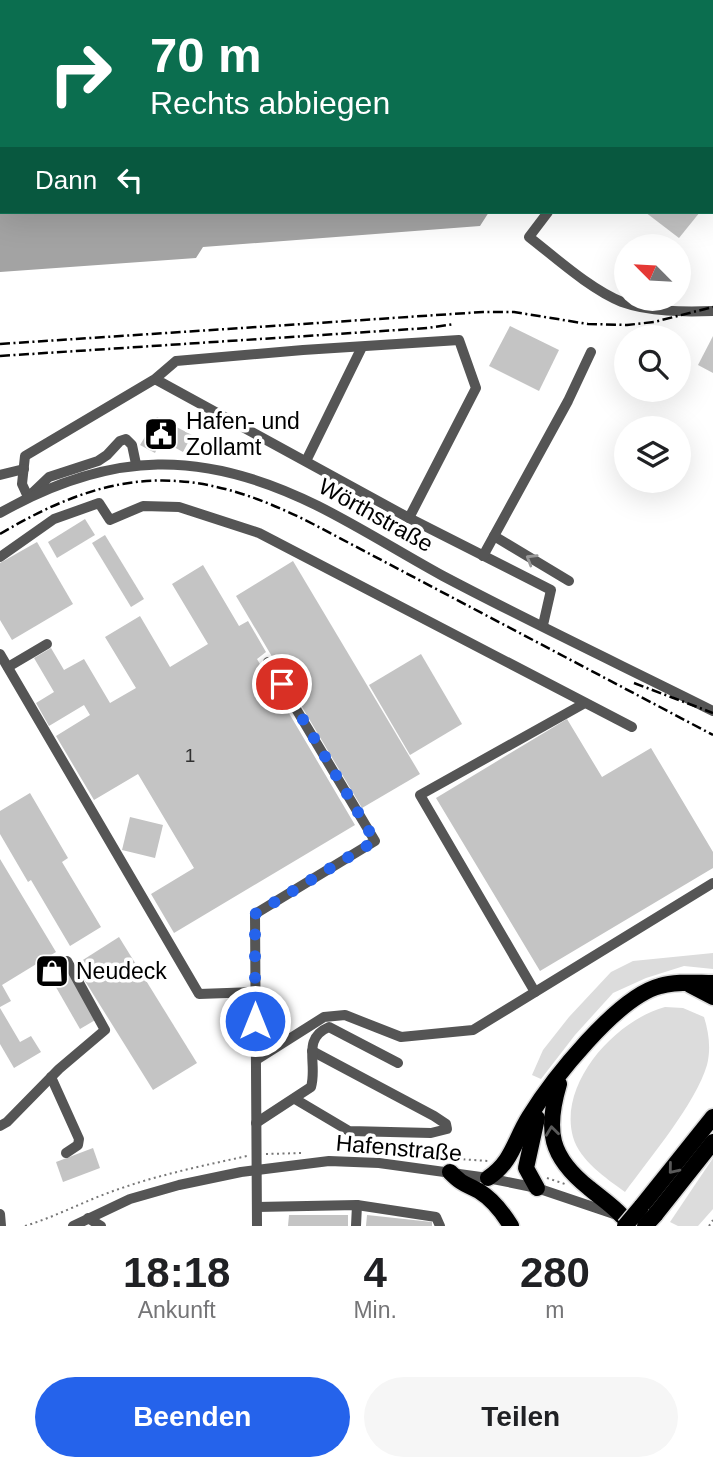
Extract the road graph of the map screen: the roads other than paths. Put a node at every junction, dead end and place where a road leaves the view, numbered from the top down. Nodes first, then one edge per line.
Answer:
1 (546, 214) edge
2 (713, 311) edge
3 (362, 347) junction
4 (591, 352) dead end
5 (155, 379) junction
6 (306, 461) junction
7 (136, 464) junction
8 (24, 469) junction
9 (0, 475) edge
10 (29, 496) junction
11 (0, 513) edge
12 (410, 518) junction
13 (494, 537) junction
14 (483, 556) junction
15 (0, 557) edge
16 (551, 590) junction
17 (543, 625) junction
18 (47, 644) dead end
19 (0, 654) edge
20 (268, 662) dead end
21 (8, 667) junction
22 (585, 703) junction
23 (713, 711) edge
24 (632, 727) dead end
25 (713, 883) edge
26 (67, 961) dead end
27 (688, 984) junction
28 (713, 984) edge
29 (535, 992) junction
30 (255, 997) junction
31 (713, 997) edge
32 (313, 1051) junction
33 (256, 1060) junction
34 (398, 1063) dead end
35 (561, 1074) junction
36 (51, 1077) junction
37 (295, 1099) junction
38 (543, 1099) junction
39 (713, 1103) edge
40 (256, 1123) junction
41 (0, 1126) edge
42 (710, 1129) edge
43 (66, 1153) dead end
44 (257, 1170) junction
45 (450, 1172) junction
46 (488, 1178) junction
47 (538, 1182) junction
48 (357, 1205) junction
49 (257, 1208) junction
50 (0, 1214) edge
51 (647, 1216) edge
52 (88, 1218) junction
53 (623, 1221) edge
54 (1, 1226) edge
55 (74, 1226) edge
56 (101, 1226) edge
57 (257, 1226) edge
58 (356, 1226) edge
59 (440, 1226) edge
60 (511, 1226) edge
61 (638, 1226) edge

1 - 2 street
3 - 5 street
3 - 6 street
3 - 12 street
4 - 13 street
5 - 6 street
5 - 8 street
6 - 12 street
7 - 10 street, Wörthstraße
7 - 10 street
7 - 17 street, Wörthstraße
8 - 9 street
8 - 10 street
10 - 11 street, Wörthstraße
12 - 14 street
13 - 14 street
16 -> 13 street
14 - 16 street
15 - 22 street
16 - 17 street
17 - 23 street, Wörthstraße
18 - 21 street
19 - 21 street
20 - 30 street
21 - 30 street
22 - 24 street
22 - 29 street
25 - 29 street
26 - 36 street
27 - 28 highway
27 - 31 highway
27 - 35 highway
29 - 33 street
30 - 33 street
32 - 34 street
32 - 37 street
32 - 37 street
33 - 40 street
35 - 38 highway
53 -> 35 highway
36 - 41 street
36 - 43 street
37 - 40 street
38 - 46 highway
38 - 47 highway
39 - 42 highway
40 - 44 street
42 - 51 highway
44 - 45 street, Hafenstraße
44 - 49 street
44 - 52 street, Hafenstraße
45 - 46 street, Hafenstraße
45 - 60 highway
46 - 47 street, Hafenstraße
47 - 53 street, Hafenstraße
48 - 49 street
48 - 58 street
48 - 59 street
49 - 57 street
50 - 54 street
51 - 53 highway, bridge
52 - 55 street, Hafenstraße
52 - 56 street
53 - 61 street, Hafenstraße

